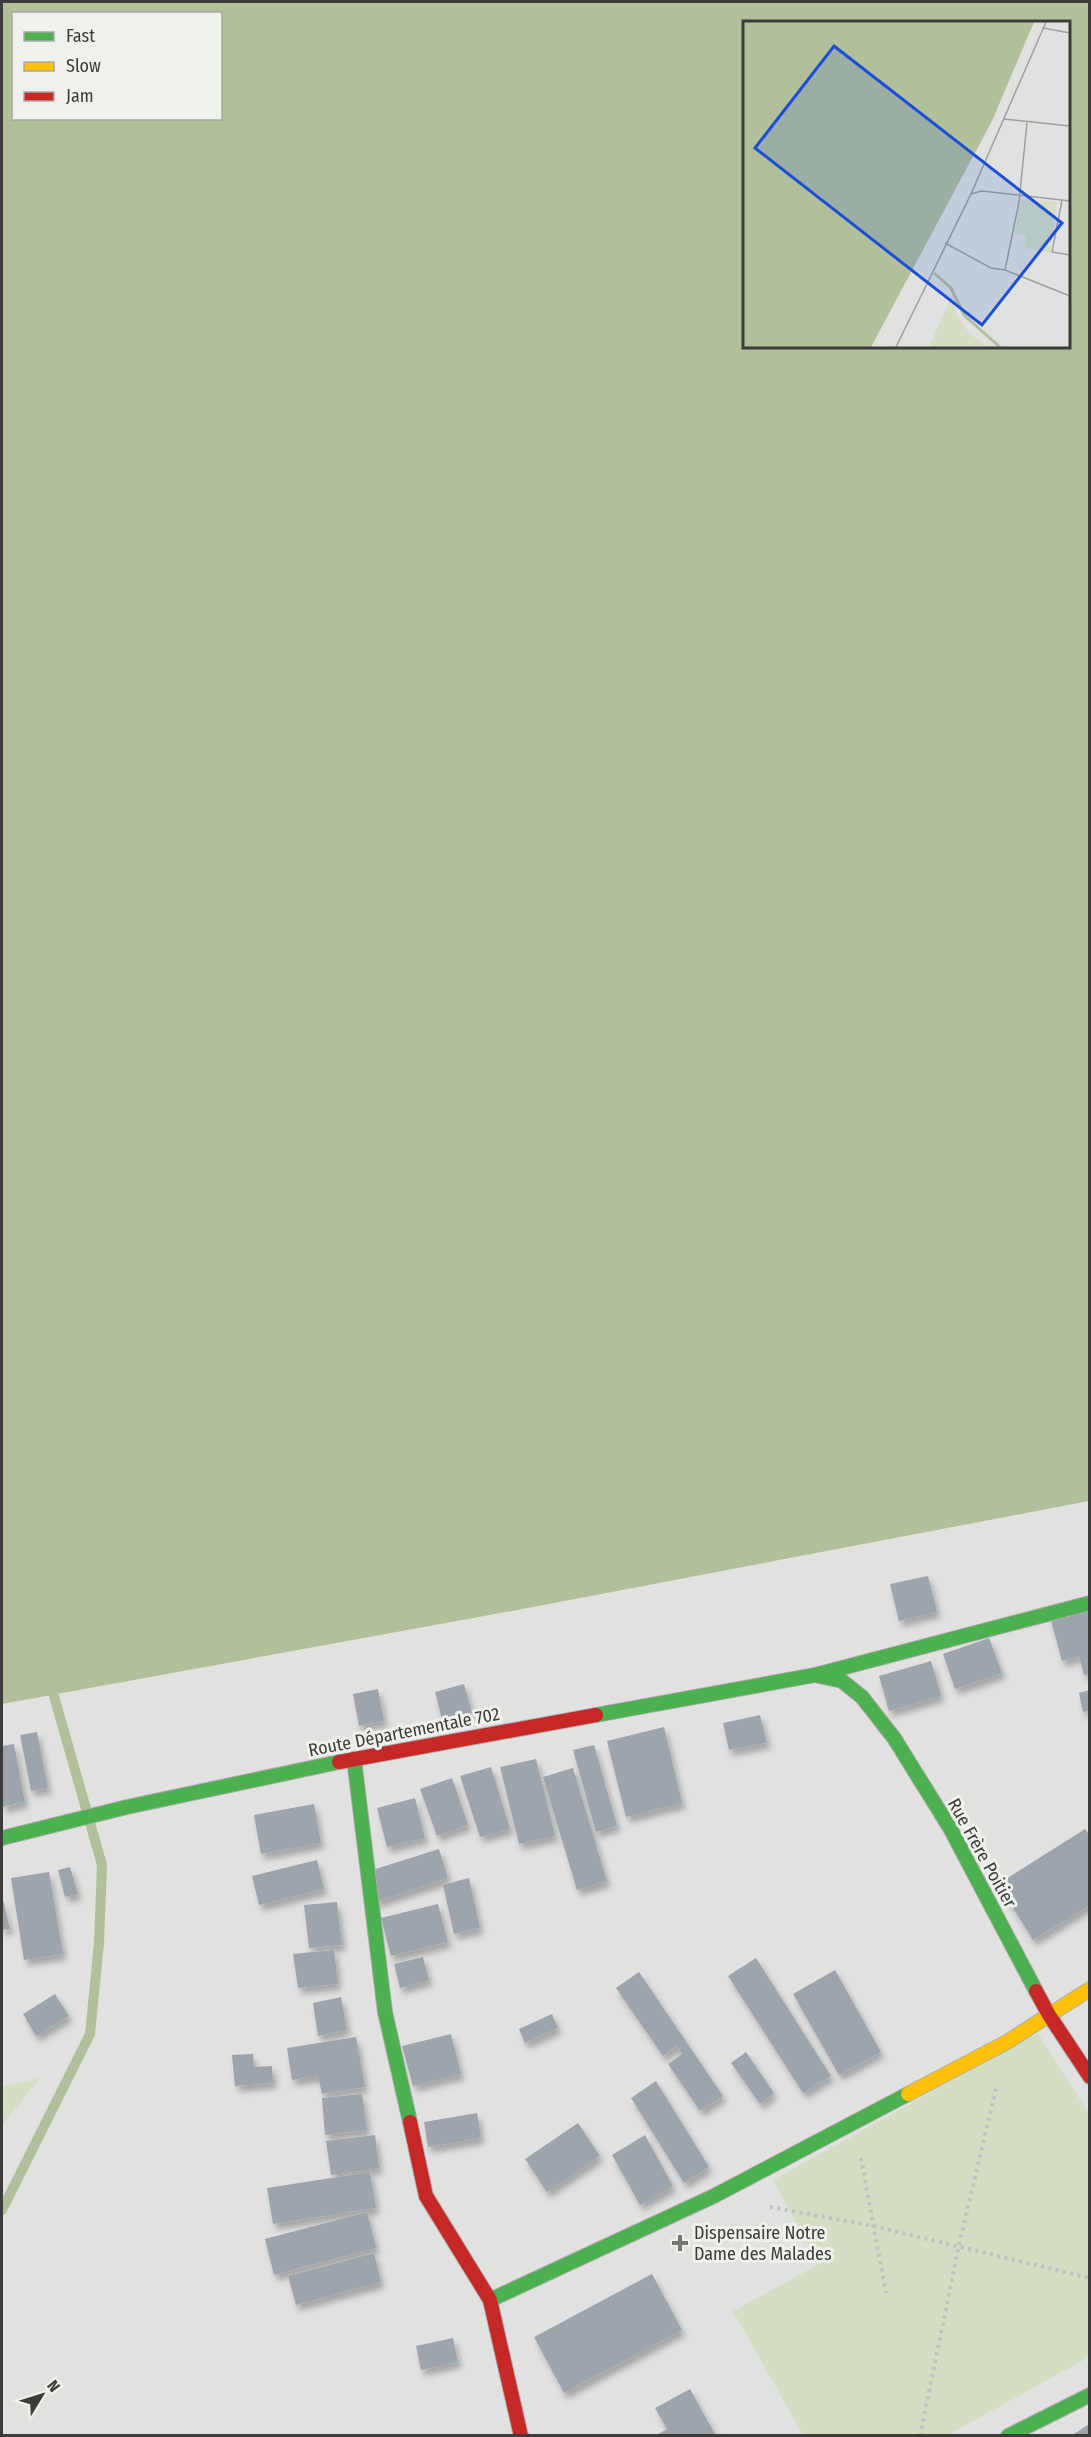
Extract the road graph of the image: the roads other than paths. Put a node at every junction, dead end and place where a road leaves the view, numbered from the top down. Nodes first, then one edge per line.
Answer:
1 (1089, 1603) edge
2 (815, 1675) junction
3 (354, 1759) junction
4 (2, 1838) edge
5 (1089, 1989) edge
6 (1049, 2015) junction
7 (1089, 2077) edge
8 (489, 2301) junction
9 (1089, 2395) edge
10 (521, 2436) edge
11 (1008, 2436) edge

1 - 2 street, Route Départementale 702
2 - 3 street, Route Départementale 702
2 - 6 street, Rue Frère Poitier
3 - 4 street, Route Départementale 702
3 - 8 street
5 - 6 street
6 - 7 street, Rue Frère Poitier
6 - 8 street
8 - 10 street
9 - 11 street

